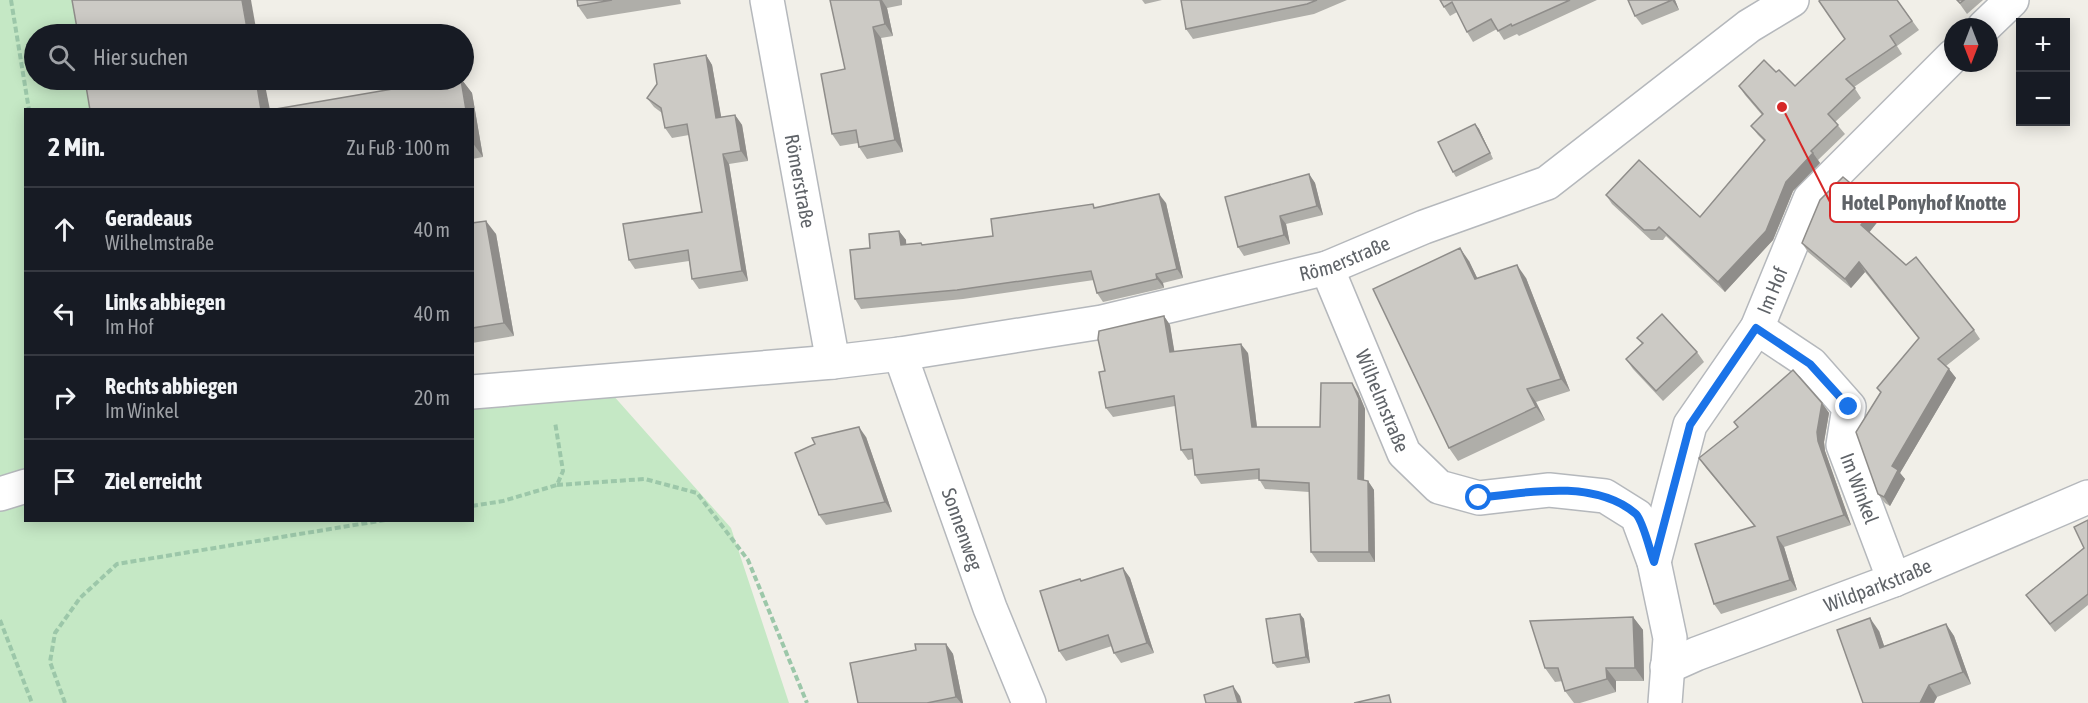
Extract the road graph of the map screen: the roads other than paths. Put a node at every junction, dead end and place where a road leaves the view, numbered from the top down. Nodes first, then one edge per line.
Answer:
1 (767, 0) edge
2 (1792, 0) edge
3 (2012, 0) edge
4 (1993, 18) edge
5 (1944, 65) edge
6 (1327, 268) junction
7 (1756, 328) junction
8 (900, 354) junction
9 (833, 362) junction
10 (474, 392) edge
11 (24, 487) edge
12 (0, 494) edge
13 (2088, 497) edge
14 (1654, 562) junction
15 (1894, 580) junction
16 (1667, 667) junction
17 (1029, 703) edge
18 (1665, 703) edge

1 - 9 street, Römerstraße
2 - 6 street, Römerstraße
3 - 4 street
5 - 7 street, Im Hof
6 - 8 street, Römerstraße
6 - 14 street, Wilhelmstraße
7 - 14 street, Im Hof
7 - 15 street, Im Winkel
8 - 9 street, Römerstraße
8 - 17 street, Sonnenweg
9 - 10 street, Römerstraße
11 - 12 street
13 - 15 street, Wildparkstraße
14 - 16 street, Wilhelmstraße
15 - 16 street, Wildparkstraße
16 - 18 street, Wilhelmstraße

